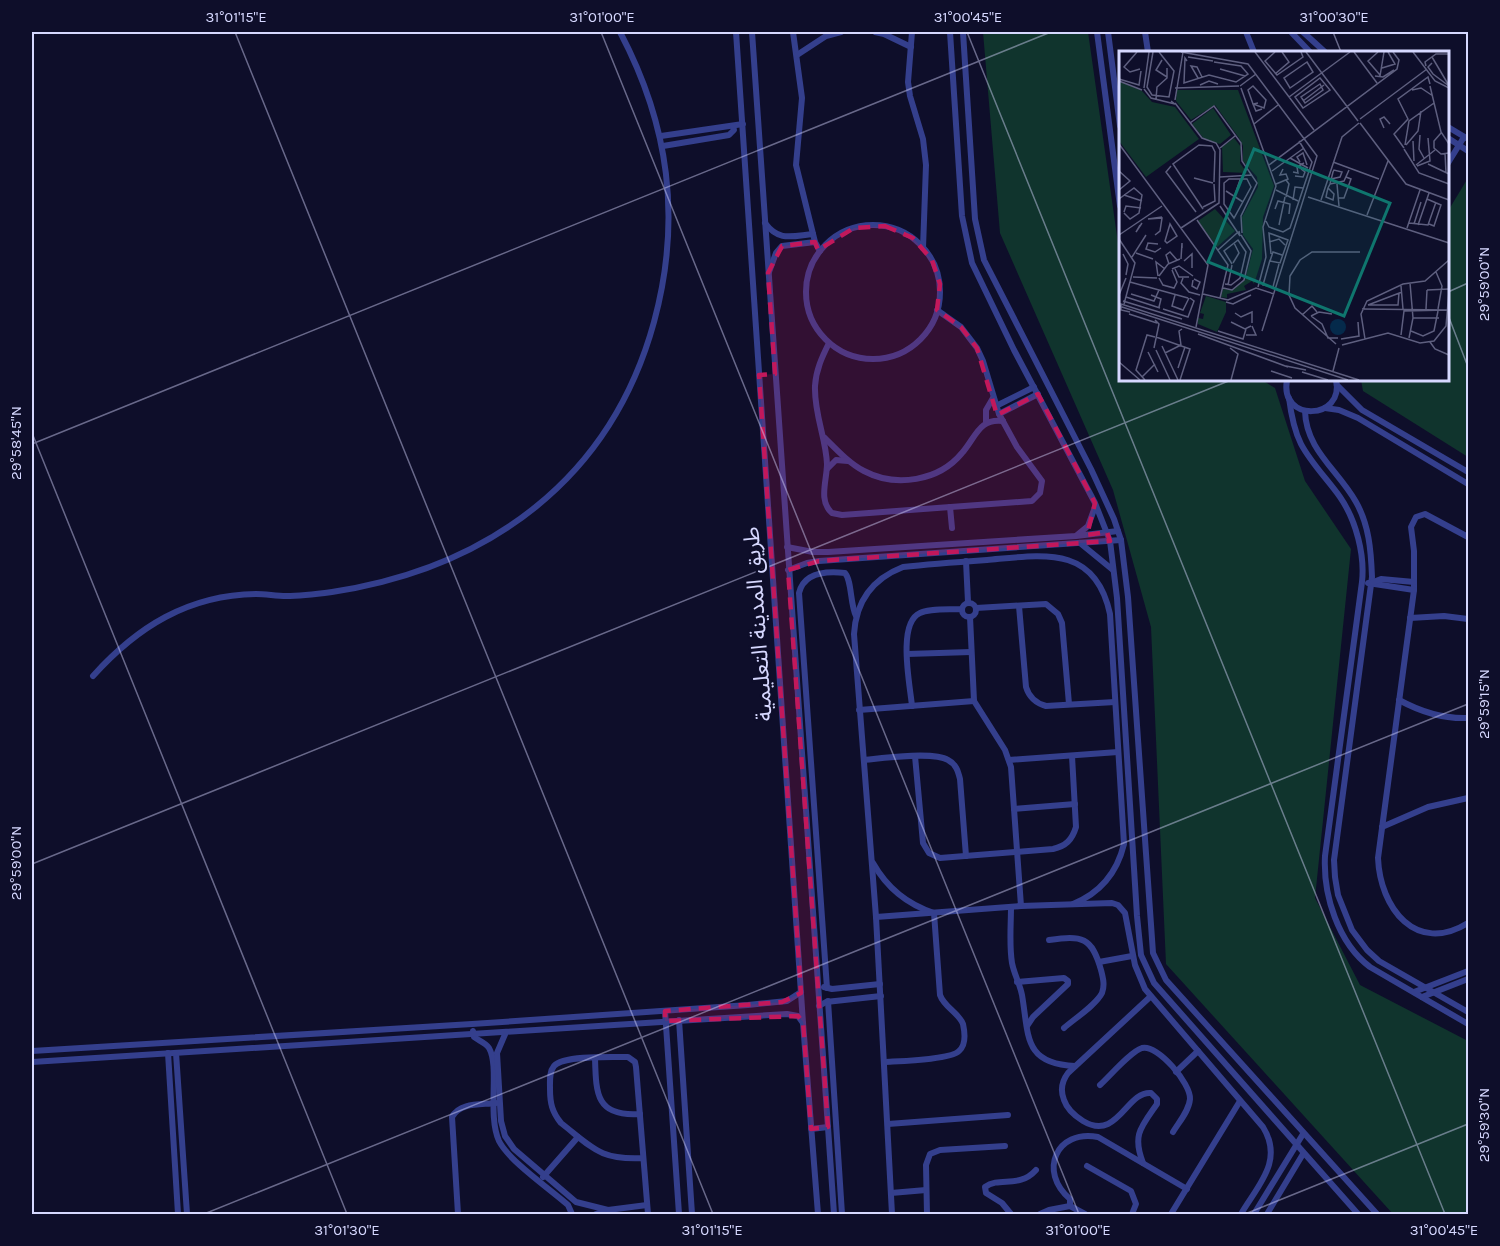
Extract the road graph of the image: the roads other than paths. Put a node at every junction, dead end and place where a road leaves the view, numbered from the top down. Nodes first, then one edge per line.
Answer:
1 (620, 32) edge
2 (736, 32) edge
3 (752, 32) edge
4 (793, 32) edge
5 (841, 32) edge
6 (875, 32) edge
7 (912, 32) edge
8 (950, 32) edge
9 (963, 32) edge
10 (1097, 32) edge
11 (1108, 32) edge
12 (1145, 32) edge
13 (1246, 32) edge
14 (1291, 32) edge
15 (1303, 32) edge
16 (911, 47) junction
17 (1148, 51) edge
18 (1254, 51) edge
19 (1309, 51) edge
20 (1324, 51) edge
21 (797, 55) junction
22 (1119, 118) edge
23 (743, 124) junction
24 (733, 126) junction
25 (1449, 128) edge
26 (1457, 133) junction
27 (661, 136) junction
28 (1466, 138) edge
29 (1453, 141) edge
30 (663, 146) junction
31 (1468, 151) edge
32 (1449, 159) edge
33 (1119, 198) edge
34 (764, 222) junction
35 (813, 234) junction
36 (781, 236) junction
37 (814, 242) junction
38 (782, 246) junction
39 (923, 248) junction
40 (820, 252) junction
41 (768, 273) junction
42 (937, 310) junction
43 (829, 343) junction
44 (774, 374) junction
45 (759, 375) junction
46 (1287, 381) edge
47 (1337, 382) edge
48 (1036, 390) junction
49 (993, 398) junction
50 (1289, 399) junction
51 (996, 406) junction
52 (1325, 408) junction
53 (1305, 411) junction
54 (999, 414) junction
55 (1003, 421) junction
56 (986, 422) junction
57 (825, 438) junction
58 (849, 461) junction
59 (827, 469) junction
60 (1468, 472) edge
61 (1468, 484) edge
62 (1095, 503) junction
63 (950, 507) junction
64 (952, 528) dead end
65 (1118, 531) junction
66 (1107, 532) junction
67 (1076, 536) junction
68 (1468, 537) edge
69 (1120, 540) junction
70 (1110, 541) junction
71 (1079, 543) junction
72 (786, 548) junction
73 (966, 561) junction
74 (788, 570) junction
75 (1113, 570) junction
76 (1362, 582) junction
77 (1414, 582) junction
78 (1371, 583) junction
79 (1414, 590) junction
80 (968, 602) junction
81 (1019, 606) junction
82 (962, 609) junction
83 (976, 609) junction
84 (856, 616) junction
85 (970, 617) junction
86 (1410, 618) junction
87 (1468, 619) edge
88 (971, 652) junction
89 (907, 654) junction
90 (93, 676) dead end
91 (1399, 700) junction
92 (974, 701) junction
93 (1115, 702) junction
94 (1069, 704) junction
95 (912, 706) junction
96 (860, 710) junction
97 (1468, 718) edge
98 (1118, 752) junction
99 (915, 756) junction
100 (1072, 756) junction
101 (1128, 759) junction
102 (1140, 759) junction
103 (864, 760) junction
104 (1009, 760) junction
105 (1468, 798) edge
106 (1075, 804) junction
107 (1014, 809) junction
108 (1382, 827) junction
109 (1017, 852) junction
110 (966, 856) junction
111 (808, 858) junction
112 (792, 859) junction
113 (871, 860) junction
114 (1073, 904) junction
115 (1021, 906) junction
116 (1011, 907) junction
117 (934, 913) junction
118 (876, 917) junction
119 (1468, 923) edge
120 (1050, 940) dead end
121 (1132, 956) junction
122 (1099, 962) junction
123 (1468, 971) edge
124 (1468, 979) edge
125 (817, 981) junction
126 (1017, 982) junction
127 (880, 984) junction
128 (827, 988) junction
129 (1426, 988) junction
130 (801, 992) junction
131 (1414, 992) junction
132 (1435, 992) junction
133 (881, 996) junction
134 (1150, 996) junction
135 (1422, 997) junction
136 (828, 1001) junction
137 (819, 1006) junction
138 (665, 1011) junction
139 (1468, 1011) edge
140 (679, 1020) junction
141 (665, 1021) junction
142 (803, 1023) junction
143 (472, 1024) junction
144 (1468, 1024) edge
145 (1026, 1027) junction
146 (1064, 1028) dead end
147 (506, 1032) junction
148 (473, 1034) junction
149 (231, 1038) junction
150 (232, 1049) junction
151 (32, 1051) edge
152 (1198, 1052) junction
153 (168, 1053) junction
154 (176, 1053) junction
155 (595, 1058) junction
156 (32, 1062) edge
157 (884, 1062) junction
158 (1075, 1066) junction
159 (1176, 1072) junction
160 (1100, 1085) dead end
161 (1240, 1101) junction
162 (496, 1103) junction
163 (640, 1114) junction
164 (1008, 1115) dead end
165 (888, 1124) junction
166 (1096, 1126) junction
167 (828, 1127) junction
168 (811, 1129) junction
169 (1173, 1132) dead end
170 (1304, 1134) junction
171 (1095, 1136) junction
172 (578, 1137) junction
173 (1296, 1144) junction
174 (1005, 1146) dead end
175 (1303, 1154) junction
176 (644, 1158) junction
177 (1143, 1163) junction
178 (1087, 1166) dead end
179 (1036, 1170) dead end
180 (545, 1175) junction
181 (539, 1182) junction
182 (1187, 1189) junction
183 (927, 1190) junction
184 (891, 1193) junction
185 (647, 1205) junction
186 (1070, 1206) junction
187 (608, 1210) junction
188 (178, 1215) edge
189 (187, 1215) edge
190 (458, 1215) edge
191 (572, 1215) edge
192 (596, 1215) edge
193 (648, 1215) edge
194 (679, 1215) edge
195 (692, 1215) edge
196 (818, 1215) edge
197 (834, 1215) edge
198 (842, 1215) edge
199 (892, 1215) edge
200 (927, 1215) edge
201 (1011, 1215) edge
202 (1040, 1215) edge
203 (1085, 1215) edge
204 (1132, 1215) edge
205 (1171, 1215) edge
206 (1241, 1215) edge
207 (1254, 1215) edge
208 (1267, 1215) edge
209 (1358, 1215) edge
210 (1377, 1215) edge

1 - 27 street
2 - 23 street, طريق المدينة التعليمية
3 - 34 street, طريق المدينة التعليمية
4 - 21 street
5 - 21 street
6 - 16 street
7 - 16 street
8 - 48 street
9 - 65 street
10 - 33 street
11 - 22 street
12 - 17 street
13 - 18 street
14 - 19 street
15 - 20 street
16 - 39 street
21 - 35 street
23 - 24 street
23 - 45 street, طريق المدينة التعليمية
24 - 27 street
24 - 30 street
25 - 26 street
26 - 28 street
26 - 29 street
27 - 30 street
28 - 29 street
29 - 31 street
29 - 32 street
30 - 90 street
34 - 36 street
34 - 41 street, طريق المدينة التعليمية
35 - 36 street
35 - 37 street
36 - 38 street
37 - 38 street
37 - 40 street
38 - 41 street
39 - 40 street
39 - 42 street
40 - 43 street
41 - 44 street, طريق المدينة التعليمية
42 - 43 street
42 - 49 street
43 - 57 street
44 - 45 street
44 - 72 street, طريق المدينة التعليمية
45 - 112 street, طريق المدينة التعليمية
46 - 50 street
47 - 52 street
47 - 60 street
48 - 51 street
48 - 54 street
48 - 62 street
49 - 51 street
49 - 56 street
50 - 53 street
50 - 76 street
51 - 54 street
52 - 53 street
52 - 61 street
53 - 78 street
54 - 55 street
55 - 56 street
55 - 63 street
56 - 58 street
57 - 58 street
57 - 59 street
58 - 59 street
59 - 63 street
62 - 66 street
62 - 67 street
63 - 64 street
65 - 66 street
65 - 69 street
66 - 67 street
66 - 70 street
67 - 72 street
68 - 77 street
69 - 70 street
69 - 102 street
70 - 71 street
70 - 75 street
71 - 74 street
71 - 75 street
72 - 74 street, طريق المدينة التعليمية
73 - 80 street
73 - 84 street
73 - 93 street
74 - 111 street, طريق المدينة التعليمية
75 - 101 street
76 - 78 street
76 - 131 street
77 - 78 street
77 - 79 street
78 - 79 street
78 - 129 street
79 - 86 street
80 - 82 street
80 - 83 street
81 - 83 street
81 - 94 street
81 - 94 street
82 - 85 street
82 - 89 street
83 - 85 street
84 - 96 street
84 - 128 street
85 - 88 street
86 - 87 street
86 - 91 street
88 - 89 street
88 - 92 street
89 - 95 street
91 - 97 street
91 - 108 street
92 - 95 street
92 - 104 street
93 - 94 street
93 - 98 street
95 - 96 street
96 - 103 street
98 - 100 street
98 - 114 street
99 - 103 street
99 - 110 street
99 - 110 street
100 - 104 street
100 - 106 street
101 - 102 street
101 - 173 street
102 - 170 street
103 - 113 street
104 - 107 street
105 - 108 street
106 - 107 street
106 - 109 street
107 - 109 street
108 - 119 street
109 - 110 street
109 - 115 street
111 - 112 street
111 - 125 street, طريق المدينة التعليمية
112 - 130 street, طريق المدينة التعليمية
113 - 117 street
113 - 118 street
114 - 115 street
114 - 121 street
115 - 116 street
116 - 117 street
116 - 126 street
117 - 118 street
117 - 157 street
118 - 127 street
120 - 122 street
121 - 122 street
121 - 134 street
122 - 146 street
123 - 129 street
124 - 132 street
125 - 128 street
125 - 137 street, طريق المدينة التعليمية
126 - 145 street
126 - 145 street
127 - 128 street
127 - 133 street
129 - 131 street
129 - 132 street
130 - 138 street
130 - 142 street, طريق المدينة التعليمية
131 - 135 street
132 - 135 street
132 - 139 street
133 - 136 street
133 - 157 street
134 - 152 street
134 - 158 street
135 - 144 street
136 - 137 street
136 - 198 street
137 - 167 street, طريق المدينة التعليمية
138 - 141 street
138 - 143 street
140 - 141 street
140 - 142 street
140 - 195 street
141 - 147 street
141 - 194 street
142 - 168 street, طريق المدينة التعليمية
143 - 148 street
143 - 149 street
145 - 158 street
147 - 148 street
147 - 162 street
148 - 150 street
148 - 162 street
149 - 150 street
149 - 151 street
150 - 154 street
152 - 159 street
152 - 161 street
153 - 154 street
153 - 156 street
153 - 188 street
154 - 189 street
155 - 163 street
155 - 163 street
155 - 172 street
157 - 165 street
158 - 166 street
159 - 160 street
159 - 169 street
161 - 182 street
161 - 206 street
162 - 180 street
162 - 181 street
162 - 190 street
163 - 176 street
164 - 165 street
165 - 184 street
166 - 171 street
166 - 177 street
167 - 168 street
167 - 197 street, طريق المدينة التعليمية
168 - 196 street, طريق المدينة التعليمية
170 - 173 street
170 - 210 street
171 - 177 street
171 - 186 street
172 - 176 street
172 - 180 street
173 - 175 street
173 - 207 street
174 - 183 street
175 - 208 street
175 - 209 street
176 - 185 street
177 - 182 street
178 - 204 street
179 - 201 street
180 - 181 street
180 - 187 street
181 - 191 street
182 - 205 street
183 - 184 street
183 - 200 street
184 - 199 street
185 - 187 street
185 - 193 street
186 - 202 street
186 - 203 street
187 - 192 street

